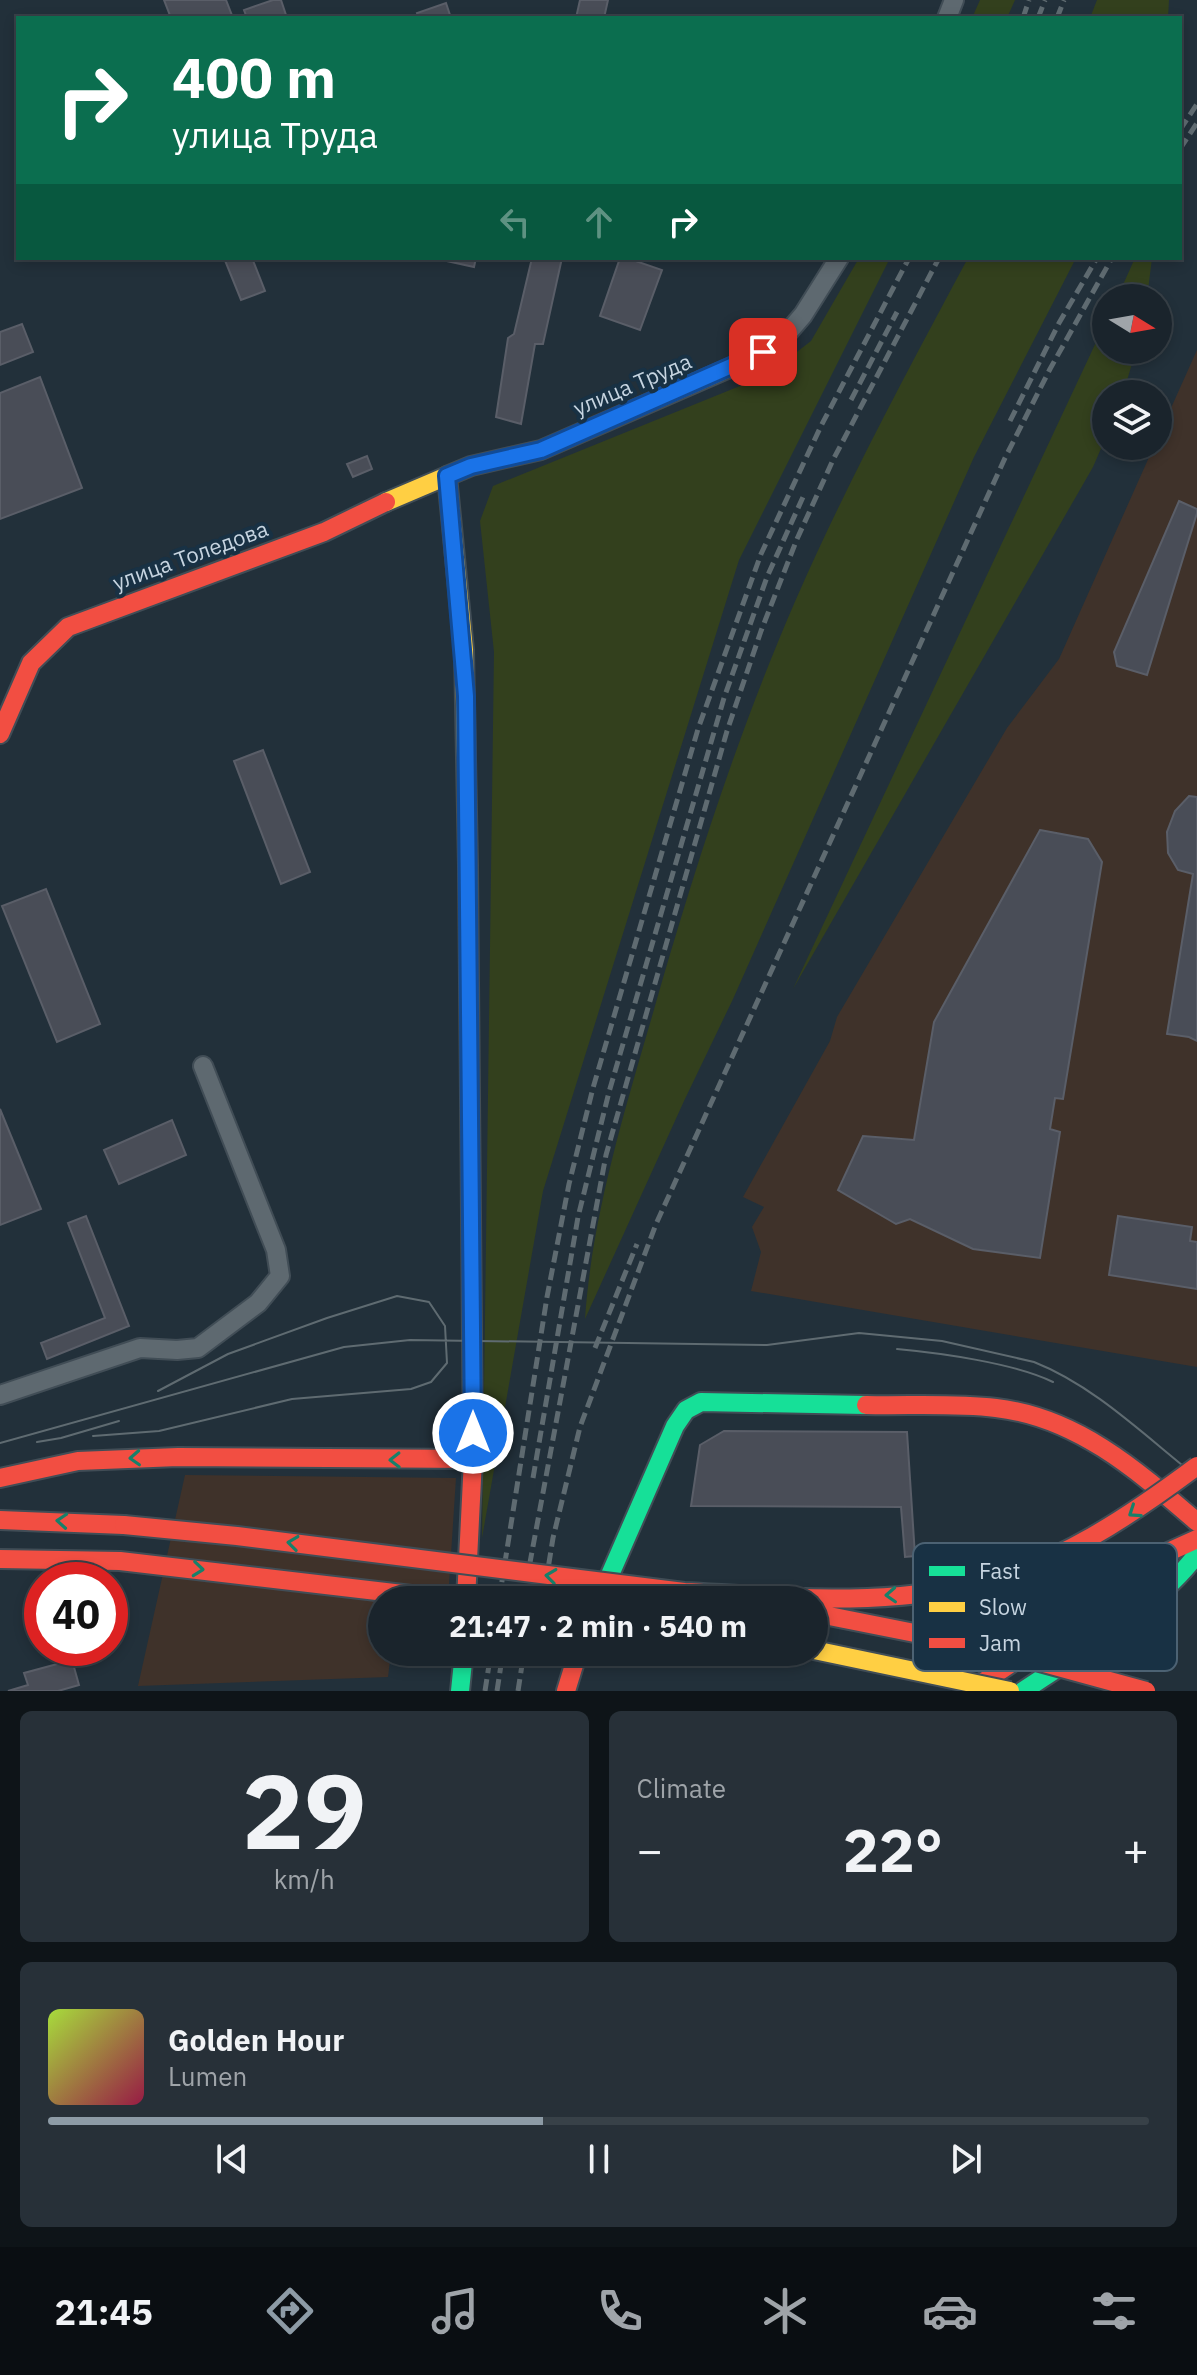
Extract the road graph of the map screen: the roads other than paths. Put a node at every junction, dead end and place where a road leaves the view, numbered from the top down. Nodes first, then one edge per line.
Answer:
1 (838, 260) edge
2 (447, 476) junction
3 (0, 734) edge
4 (203, 1066) dead end
5 (0, 1395) edge
6 (473, 1459) junction
7 (1197, 1466) edge
8 (0, 1478) edge
9 (0, 1520) edge
10 (1197, 1522) edge
11 (1197, 1539) edge
12 (1081, 1543) edge
13 (1177, 1548) edge
14 (1197, 1554) edge
15 (0, 1559) edge
16 (1177, 1579) edge
17 (467, 1586) edge
18 (605, 1586) edge
19 (636, 1586) edge
20 (368, 1590) edge
21 (913, 1594) edge
22 (828, 1599) edge
23 (828, 1616) edge
24 (913, 1633) edge
25 (828, 1653) edge
26 (463, 1666) edge
27 (574, 1666) edge
28 (913, 1669) edge
29 (921, 1671) joint
30 (1000, 1671) edge
31 (1053, 1671) edge
32 (1073, 1671) edge
33 (460, 1691) edge
34 (566, 1691) edge
35 (970, 1691) edge
36 (979, 1691) edge
37 (1010, 1691) edge
38 (1023, 1691) edge
39 (1146, 1691) edge

1 - 2 street, улица Труда
2 - 3 main road, улица Толедова
2 - 6 main road
4 - 5 street
6 -> 8 main road
6 - 17 main road
7 -> 12 main road, bridge
19 -> 9 main road, bridge
10 - 18 main road
11 - 13 main road
14 - 16 main road
15 -> 20 main road
21 -> 22 main road, bridge
23 - 24 main road, bridge
25 - 28 main road, bridge
26 - 33 main road
27 - 34 main road
29 - 36 main road, bridge
29 - 37 main road, bridge
30 - 35 main road
31 - 38 main road
32 - 39 main road, bridge

